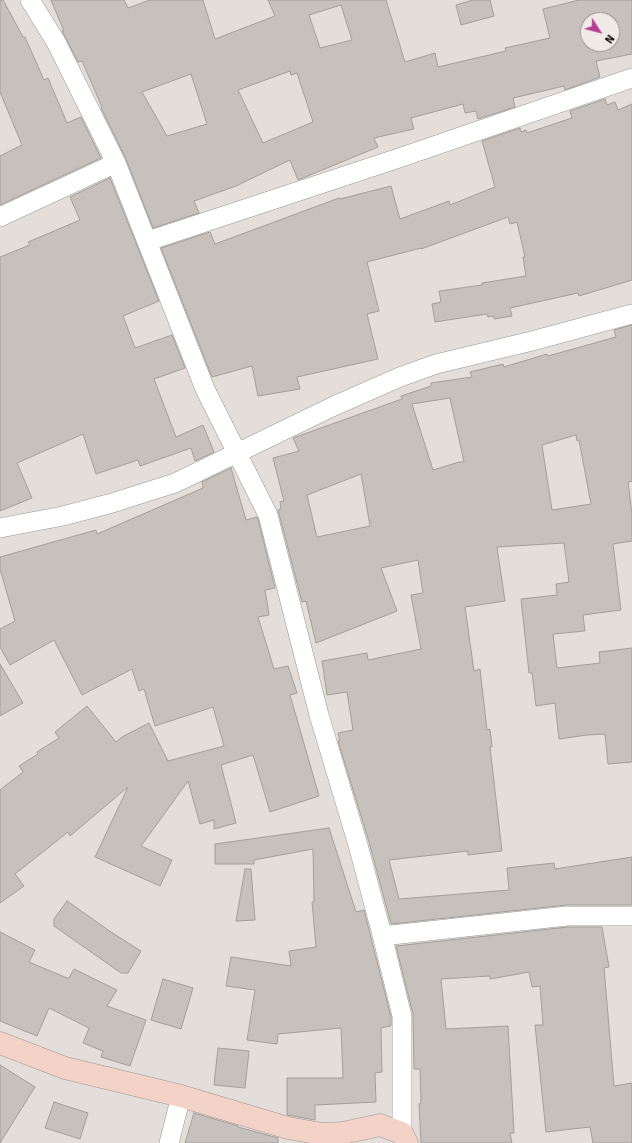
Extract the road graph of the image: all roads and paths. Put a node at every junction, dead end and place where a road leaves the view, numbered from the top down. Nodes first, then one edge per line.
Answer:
1 (30, 0) edge
2 (632, 78) edge
3 (116, 164) junction
4 (0, 218) edge
5 (148, 241) junction
6 (632, 314) edge
7 (238, 454) junction
8 (0, 528) edge
9 (632, 916) edge
10 (632, 920) edge
11 (382, 936) junction
12 (0, 1043) edge
13 (181, 1096) junction
14 (404, 1138) edge
15 (169, 1143) edge

1 - 3 street
2 - 5 street
3 - 4 street
3 - 5 street
5 - 7 street
6 - 7 street
7 - 8 street
7 - 11 street
9 - 10 street
9 - 11 street
11 - 14 street
12 - 13 street
13 - 14 street
13 - 15 street

